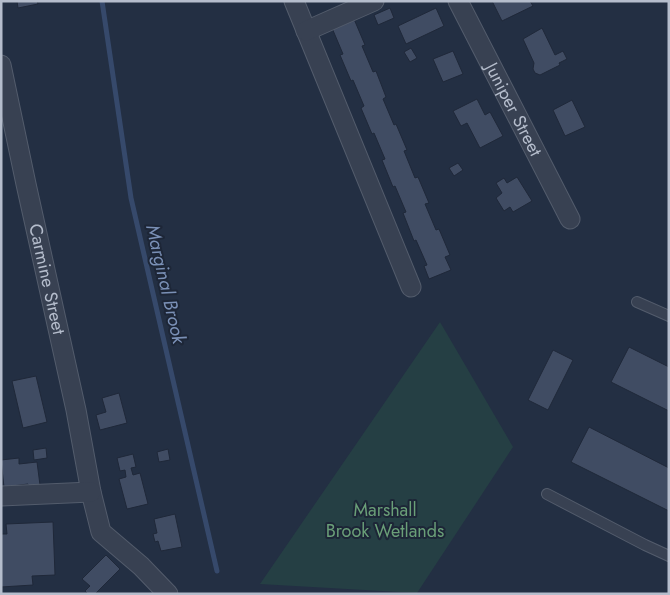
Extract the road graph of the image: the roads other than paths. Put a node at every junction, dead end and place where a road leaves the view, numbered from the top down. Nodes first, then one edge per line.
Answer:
1 (374, 1) edge
2 (458, 1) edge
3 (300, 3) edge
4 (306, 31) junction
5 (1, 65) edge
6 (570, 218) dead end
7 (411, 287) dead end
8 (637, 302) dead end
9 (669, 316) edge
10 (91, 492) junction
11 (547, 494) dead end
12 (1, 496) edge
13 (669, 556) edge
14 (168, 594) edge

1 - 4 street
2 - 6 street, Juniper Street
3 - 4 street
4 - 7 street
5 - 10 street, Carmine Street
8 - 9 lane
10 - 12 street
10 - 14 street, Carmine Street
11 - 13 lane

